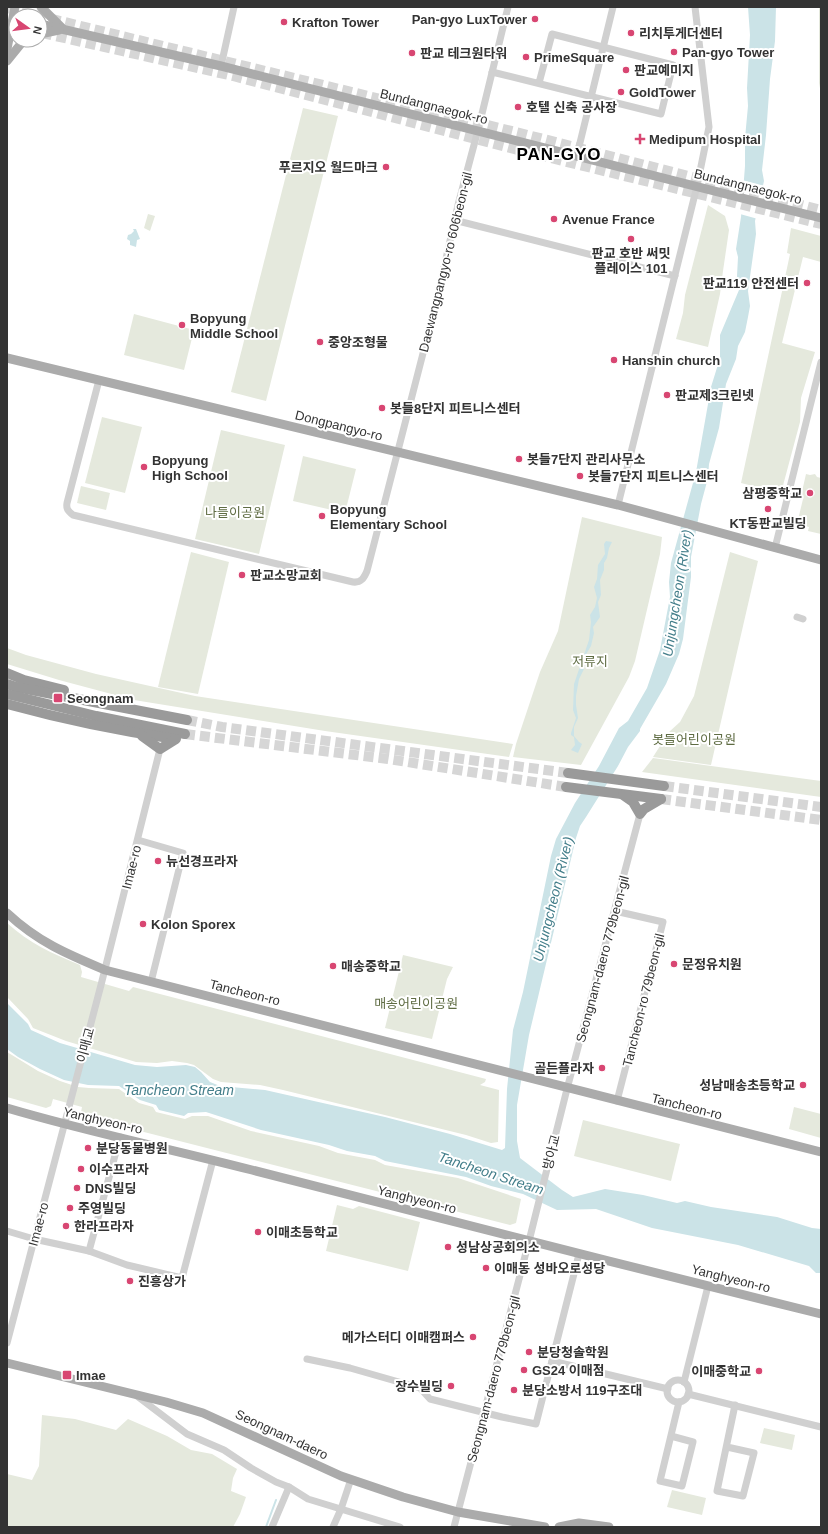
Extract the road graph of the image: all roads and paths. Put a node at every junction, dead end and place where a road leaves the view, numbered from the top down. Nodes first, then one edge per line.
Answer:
1 (41, 7) edge
2 (234, 7) edge
3 (508, 7) edge
4 (613, 7) edge
5 (695, 7) edge
6 (48, 26) edge
7 (63, 29) junction
8 (48, 32) edge
9 (604, 47) junction
10 (18, 48) edge
11 (7, 61) edge
12 (221, 66) junction
13 (492, 72) junction
14 (538, 83) junction
15 (591, 97) junction
16 (478, 130) junction
17 (577, 155) junction
18 (697, 186) junction
19 (821, 218) edge
20 (454, 220) junction
21 (675, 276) junction
22 (7, 358) edge
23 (821, 362) edge
24 (99, 380) junction
25 (397, 452) junction
26 (618, 506) junction
27 (775, 548) junction
28 (821, 560) edge
29 (7, 673) edge
30 (7, 684) edge
31 (7, 694) edge
32 (7, 704) edge
33 (150, 712) junction
34 (187, 720) tunnel mouth
35 (136, 734) junction
36 (175, 739) junction
37 (160, 749) junction
38 (568, 773) tunnel mouth
39 (664, 786) tunnel mouth
40 (569, 788) tunnel mouth
41 (637, 799) junction
42 (640, 814) junction
43 (138, 840) junction
44 (615, 911) junction
45 (7, 913) edge
46 (105, 970) junction
47 (151, 982) junction
48 (101, 984) joint
49 (567, 1089) junction
50 (617, 1101) junction
51 (563, 1105) joint
52 (69, 1106) joint
53 (7, 1108) edge
54 (64, 1125) junction
55 (120, 1137) junction
56 (821, 1152) edge
57 (213, 1160) junction
58 (533, 1223) joint
59 (7, 1231) edge
60 (34, 1239) junction
61 (529, 1241) junction
62 (89, 1251) junction
63 (579, 1254) junction
64 (708, 1286) junction
65 (821, 1314) edge
66 (7, 1343) edge
67 (307, 1359) dead end
68 (552, 1361) junction
69 (7, 1363) edge
70 (684, 1382) junction
71 (668, 1389) junction
72 (688, 1394) junction
73 (136, 1395) junction
74 (679, 1402) junction
75 (735, 1405) junction
76 (484, 1412) junction
77 (821, 1427) edge
78 (671, 1436) junction
79 (727, 1447) junction
80 (351, 1479) junction
81 (289, 1487) junction
82 (341, 1509) junction
83 (458, 1512) junction
84 (381, 1524) edge
85 (272, 1527) edge
86 (333, 1527) edge
87 (400, 1527) edge
88 (454, 1527) edge
89 (545, 1527) edge
90 (559, 1527) edge
91 (609, 1527) edge

1 - 7 main road
2 - 12 street
3 - 13 street, Daewangpangyo-ro 606beon-gil
4 - 9 street
5 - 18 street
6 - 7 main road, Bundangnaegok-ro
7 - 8 main road
7 - 12 main road, Bundangnaegok-ro
9 - 14 street
9 - 15 street
9 - 15 street
10 - 11 main road
12 - 16 main road, Bundangnaegok-ro
13 - 14 street
13 - 16 street, Daewangpangyo-ro 606beon-gil
14 - 15 street
15 - 17 street
16 - 17 main road, Bundangnaegok-ro
16 - 20 street, Daewangpangyo-ro 606beon-gil
17 - 18 main road, Bundangnaegok-ro
18 - 19 main road, Bundangnaegok-ro
18 - 21 street
20 - 21 street
20 - 25 street, Daewangpangyo-ro 606beon-gil
21 - 26 street
22 - 24 main road, Dongpangyo-ro
23 - 27 street
24 - 25 main road, Dongpangyo-ro
24 - 25 street, Daewangpangyo-ro 606beon-gil
25 - 26 main road, Dongpangyo-ro
26 - 27 main road, Dongpangyo-ro
27 - 28 main road
29 - 33 highway
30 - 33 highway
31 - 36 highway
32 - 35 highway
33 - 34 highway
35 - 36 highway
35 - 37 highway
36 - 37 highway
37 - 43 street, Imae-ro
38 - 39 highway
40 - 41 highway
41 - 42 highway
41 - 42 highway
42 - 44 street, Seongnam-daero 779beon-gil
43 - 46 street, Imae-ro
43 - 47 street
44 - 49 street, Seongnam-daero 779beon-gil
44 - 50 street, Tancheon-ro 79beon-gil
45 - 46 main road, Tancheon-ro
46 - 47 main road, Tancheon-ro
46 - 48 street, Imae-ro
47 - 49 main road, Tancheon-ro
48 - 52 street, 이매교
49 - 50 main road, Tancheon-ro
49 - 51 street, Seongnam-daero 779beon-gil
50 - 56 main road, Tancheon-ro
51 - 58 street, 방아교
52 - 54 street, Imae-ro
53 - 54 main road, Yanghyeon-ro
54 - 55 main road, Yanghyeon-ro
54 - 60 street, Imae-ro
55 - 57 main road, Yanghyeon-ro
55 - 62 street
57 - 61 main road, Yanghyeon-ro
57 - 62 street
58 - 61 street, Seongnam-daero 779beon-gil
59 - 60 street
60 - 62 street
60 - 66 street, Imae-ro
61 - 63 main road, Yanghyeon-ro
61 - 76 street, Seongnam-daero 779beon-gil
63 - 64 main road, Yanghyeon-ro
63 - 68 street
64 - 65 main road, Yanghyeon-ro
64 - 70 street
67 - 76 street
68 - 71 street
68 - 76 street
69 - 73 main road, Seongnam-daero
70 - 71 street
70 - 72 street
71 - 74 street
72 - 74 street
72 - 75 street
73 - 80 main road, Seongnam-daero
73 - 81 street
74 - 78 street
75 - 77 street
75 - 79 street
76 - 83 street, Seongnam-daero 779beon-gil
78 - 78 street
79 - 79 street
80 - 82 street
80 - 83 main road, Seongnam-daero
81 - 82 street
81 - 85 street
82 - 84 street
82 - 86 street
83 - 88 street, Seongnam-daero 779beon-gil
83 - 89 main road, Seongnam-daero
84 - 87 street
90 - 91 main road

